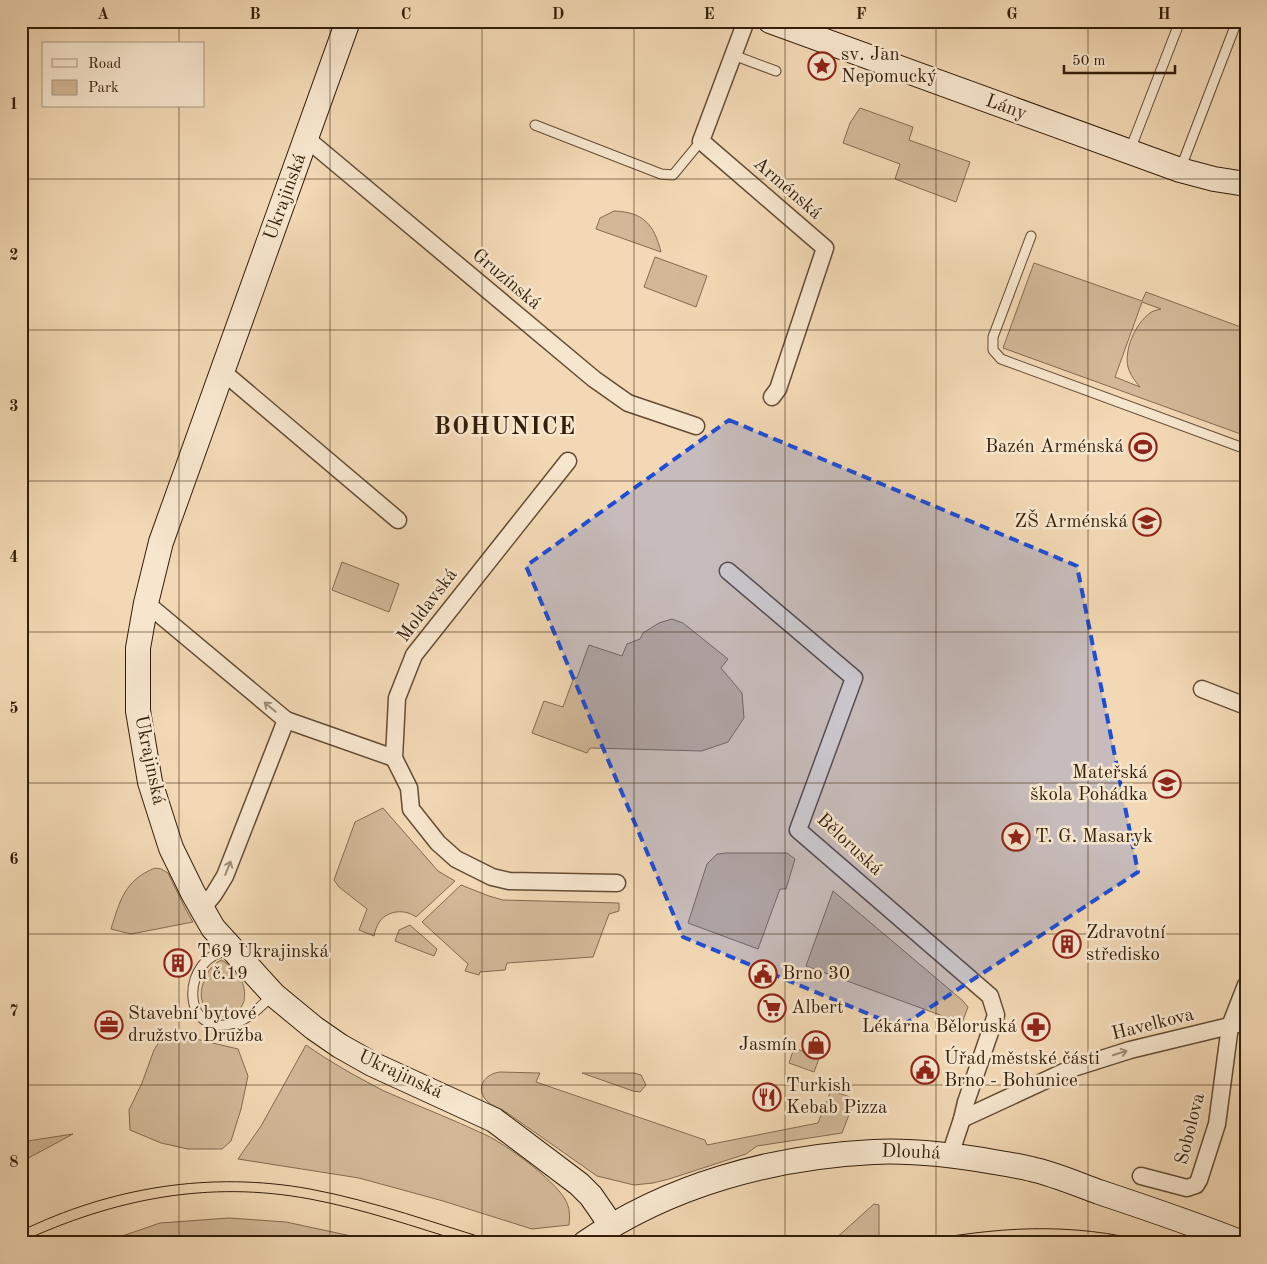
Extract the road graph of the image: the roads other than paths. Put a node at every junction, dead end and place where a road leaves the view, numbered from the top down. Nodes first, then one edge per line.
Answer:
1 (348, 21) edge
2 (746, 21) edge
3 (770, 21) edge
4 (1180, 21) edge
5 (1237, 21) edge
6 (733, 55) junction
7 (776, 71) dead end
8 (535, 125) dead end
9 (307, 139) junction
10 (701, 141) junction
11 (1129, 152) junction
12 (1180, 170) junction
13 (1246, 184) edge
14 (1031, 236) dead end
15 (222, 372) junction
16 (772, 396) dead end
17 (696, 426) dead end
18 (1246, 449) edge
19 (568, 461) dead end
20 (398, 520) dead end
21 (728, 570) dead end
22 (146, 603) junction
23 (1202, 689) dead end
24 (1246, 706) edge
25 (286, 720) junction
26 (394, 758) junction
27 (617, 883) dead end
28 (202, 909) junction
29 (234, 951) junction
30 (1246, 985) edge
31 (274, 995) junction
32 (1238, 1024) edge
33 (962, 1119) junction
34 (950, 1155) junction
35 (1141, 1176) dead end
36 (611, 1225) junction
37 (585, 1243) edge
38 (1242, 1243) edge

1 - 9 street, Ukrajinská
2 - 6 street
3 - 11 street, Lány
4 - 11 lane
5 - 12 lane
6 - 7 lane
6 - 10 street
8 - 10 lane
9 - 15 street, Ukrajinská
9 - 17 street, Gruzínská
10 - 16 street, Arménská
11 - 12 street, Lány
12 - 13 street, Lány
14 - 18 lane
15 - 20 street
15 - 22 street, Ukrajinská
19 - 26 street, Moldavská
21 - 33 street, Běloruská
25 -> 22 street
22 - 28 street, Ukrajinská
23 - 24 street
25 - 26 street
28 -> 25 street
26 - 27 street, Moldavská
28 - 29 street, Ukrajinská
29 - 31 street, Ukrajinská
29 - 31 lane
30 - 32 street, Sobolova
31 - 36 street, Ukrajinská
33 -> 32 street, Havelkova
32 - 35 street, Sobolova
33 - 34 street, Běloruská
34 - 36 street, Dlouhá
34 - 38 street, Dlouhá
36 - 37 street, Dlouhá

